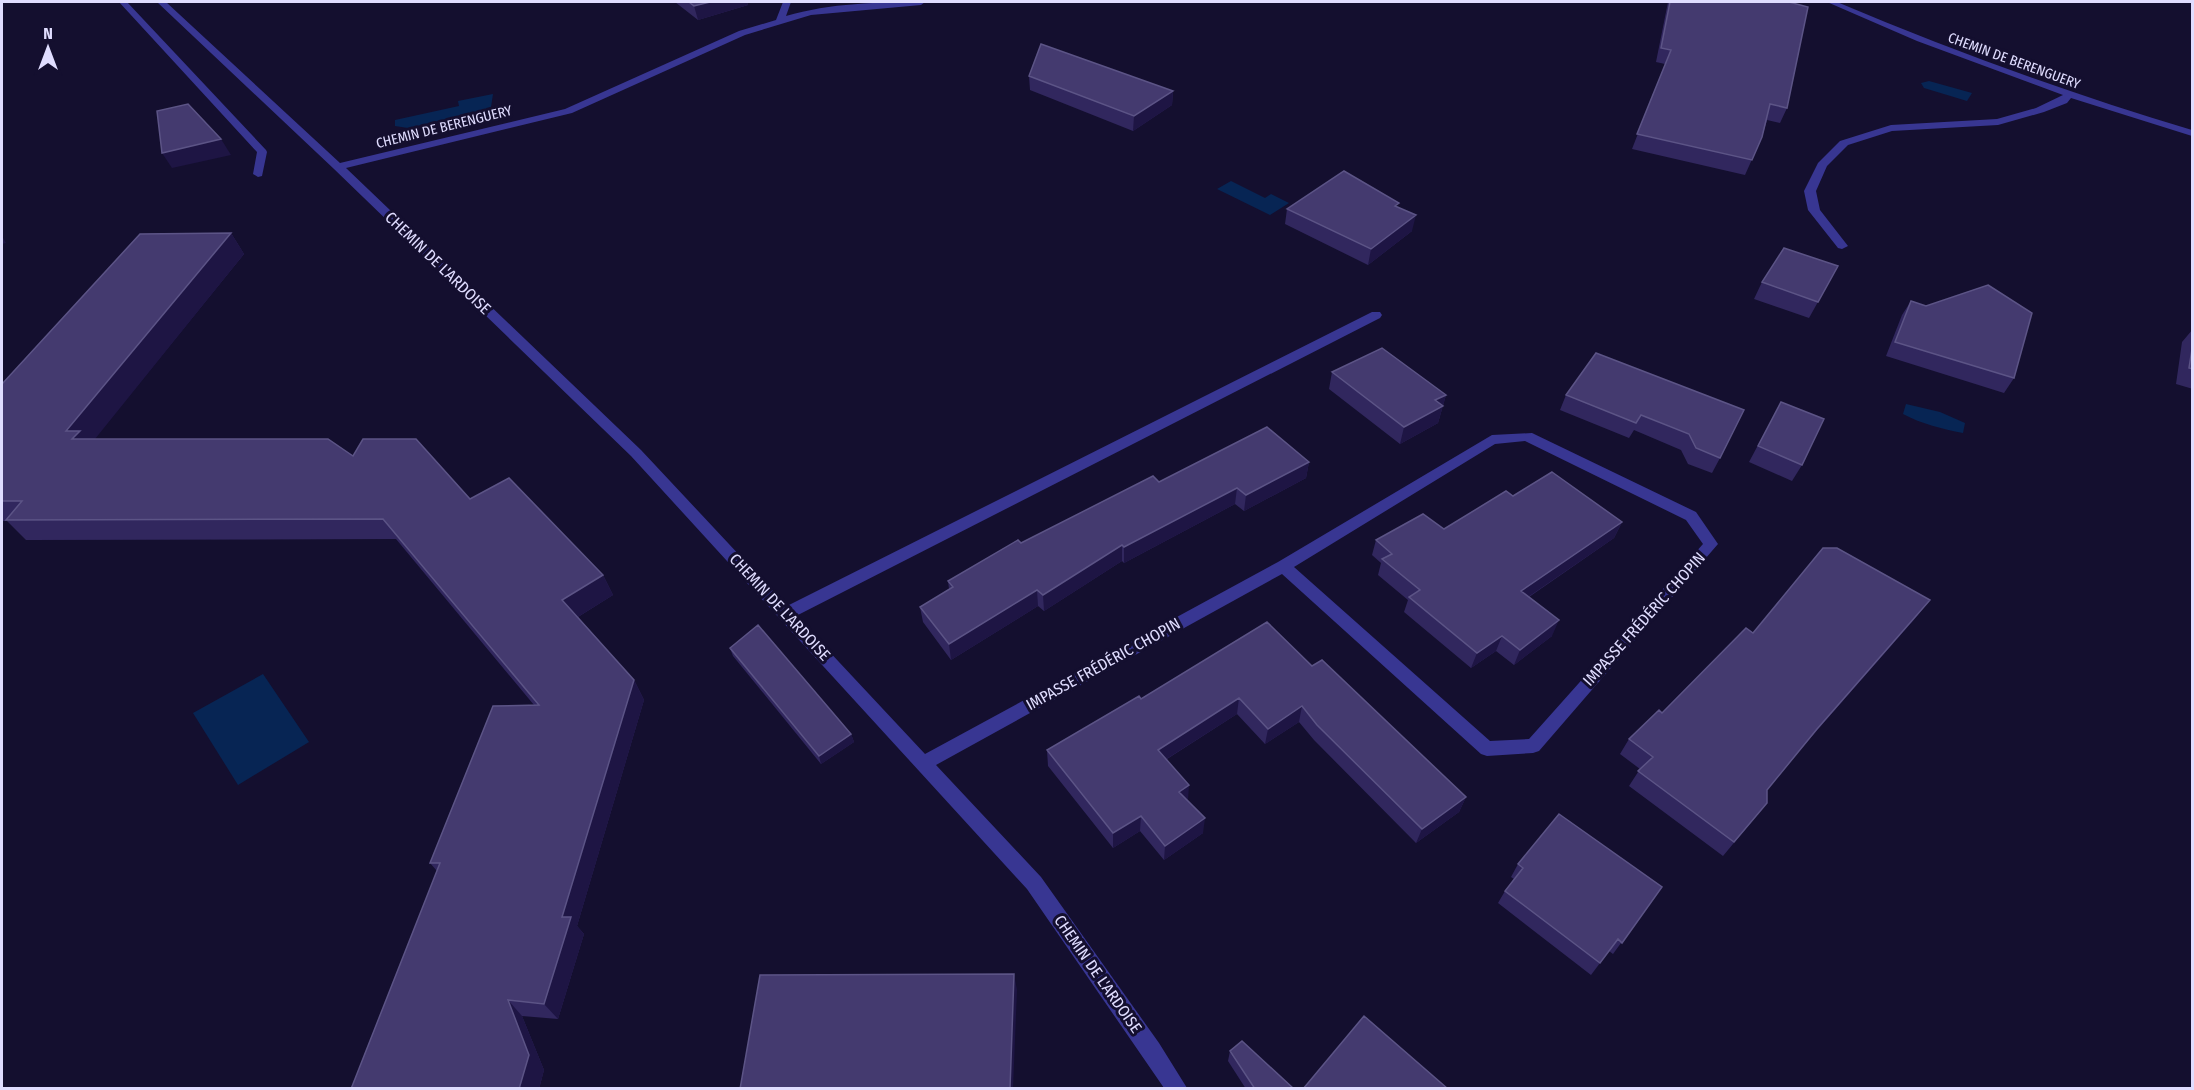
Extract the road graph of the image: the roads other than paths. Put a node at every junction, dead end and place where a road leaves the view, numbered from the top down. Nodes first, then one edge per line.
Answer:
1 (123, 2) edge
2 (160, 2) edge
3 (787, 2) edge
4 (921, 2) edge
5 (1831, 2) edge
6 (780, 21) junction
7 (2069, 95) junction
8 (2193, 133) edge
9 (338, 167) junction
10 (258, 174) dead end
11 (1842, 246) dead end
12 (1376, 315) dead end
13 (1283, 566) junction
14 (787, 613) junction
15 (924, 763) junction
16 (1176, 1089) edge

1 - 10 street
2 - 9 street
3 - 6 street
4 - 6 street, CHEMIN DE BERENGUERY
5 - 7 street, CHEMIN DE BERENGUERY
6 - 9 street, CHEMIN DE BERENGUERY
7 - 8 street, CHEMIN DE BERENGUERY
7 - 11 street
9 - 14 street, CHEMIN DE L'ARDOISE
12 - 14 street
13 - 13 street, IMPASSE FRÉDÉRIC CHOPIN
13 - 15 street, IMPASSE FRÉDÉRIC CHOPIN
14 - 15 street, CHEMIN DE L'ARDOISE
15 - 16 street, CHEMIN DE L'ARDOISE

